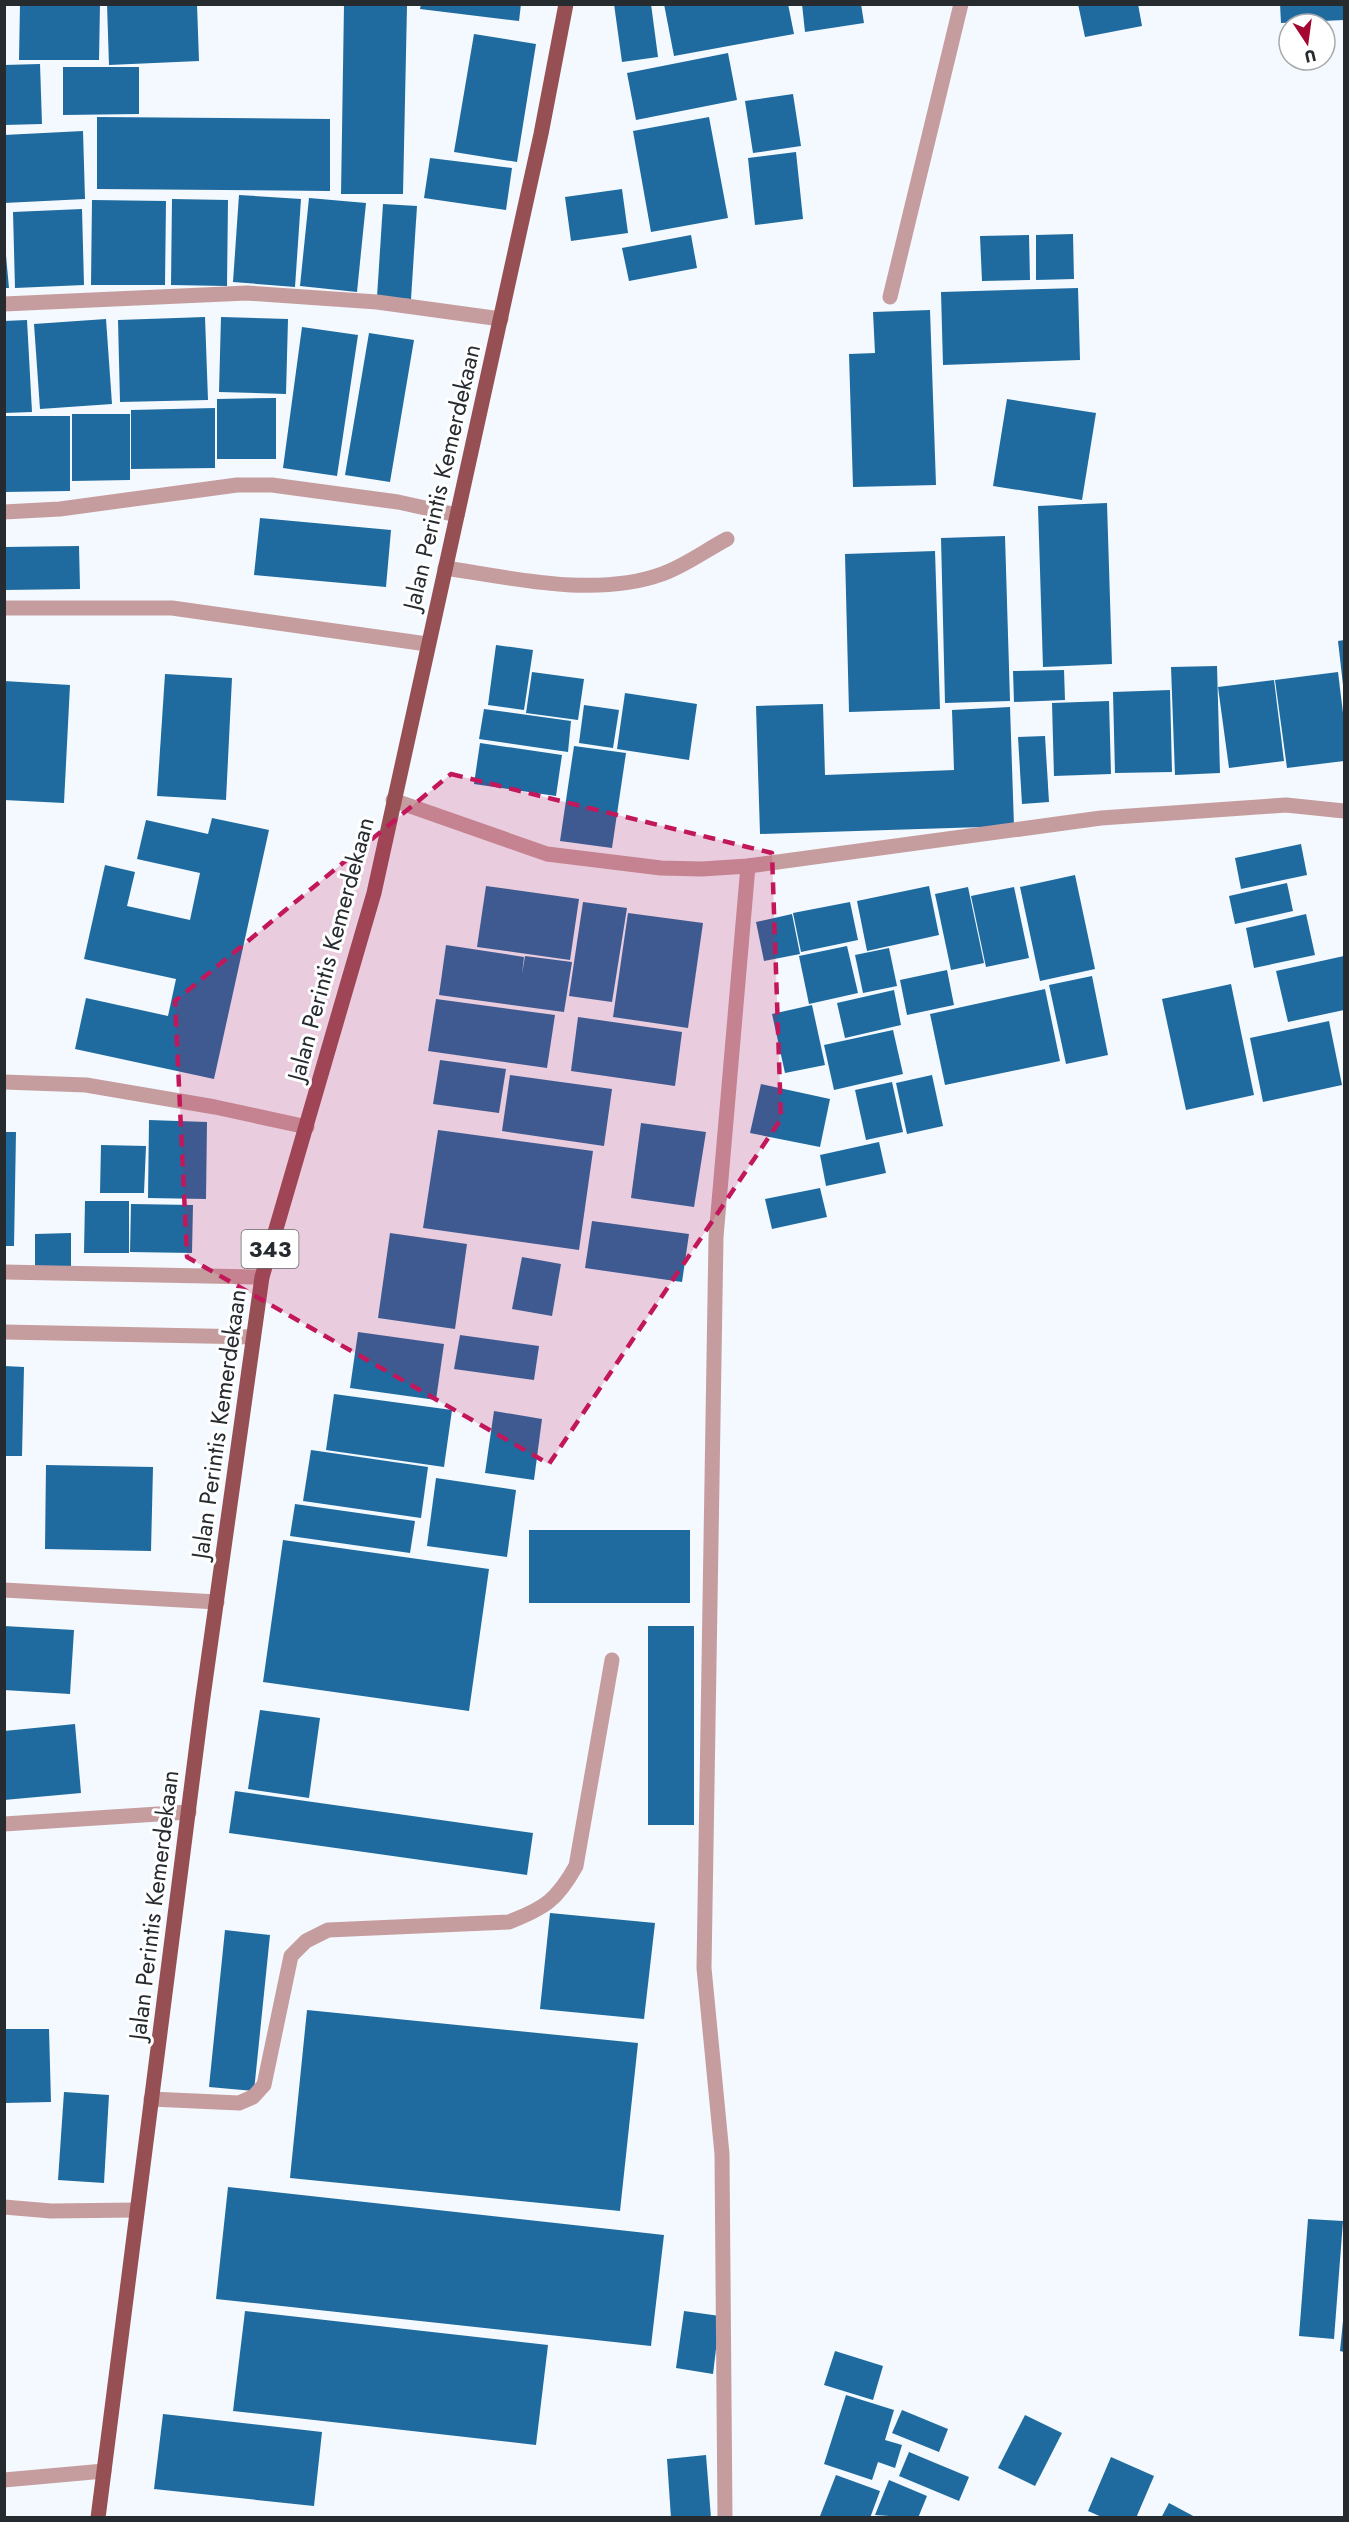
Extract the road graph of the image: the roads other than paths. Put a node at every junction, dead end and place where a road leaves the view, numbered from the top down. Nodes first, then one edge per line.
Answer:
1 (566, 4) edge
2 (961, 4) edge
3 (890, 297) dead end
4 (4, 304) edge
5 (501, 319) junction
6 (4, 512) edge
7 (457, 515) junction
8 (727, 539) dead end
9 (445, 568) junction
10 (4, 608) edge
11 (427, 644) junction
12 (393, 800) junction
13 (1344, 811) edge
14 (748, 866) junction
15 (4, 1082) edge
16 (307, 1127) junction
17 (4, 1272) edge
18 (262, 1277) junction
19 (4, 1332) edge
20 (254, 1337) junction
21 (4, 1590) edge
22 (217, 1602) junction
23 (612, 1660) dead end
24 (189, 1812) junction
25 (4, 1824) edge
26 (151, 2099) junction
27 (4, 2207) edge
28 (136, 2210) junction
29 (104, 2471) junction
30 (4, 2480) edge
31 (98, 2517) edge
32 (725, 2517) edge

1 - 5 main road, Jalan Perintis Kemerdekaan / 343
2 - 3 street
4 - 5 street
5 - 7 main road, Jalan Perintis Kemerdekaan / 343
6 - 7 street
7 - 9 main road, Jalan Perintis Kemerdekaan / 343
8 - 9 street
9 - 11 main road, Jalan Perintis Kemerdekaan / 343
10 - 11 street
11 - 12 main road, Jalan Perintis Kemerdekaan / 343
12 - 14 street
12 - 16 main road, Jalan Perintis Kemerdekaan / 343
13 - 14 street
14 - 32 street
15 - 16 street
16 - 18 main road, Jalan Perintis Kemerdekaan / 343
17 - 18 street
18 - 20 main road, Jalan Perintis Kemerdekaan / 343
19 - 20 street
20 - 22 main road, Jalan Perintis Kemerdekaan / 343
21 - 22 street
22 - 24 main road, Jalan Perintis Kemerdekaan / 343
23 - 26 street
24 - 25 street
24 - 26 main road, Jalan Perintis Kemerdekaan / 343
26 - 28 main road, Jalan Perintis Kemerdekaan / 343
27 - 28 street
28 - 29 main road, Jalan Perintis Kemerdekaan / 343
29 - 30 street
29 - 31 main road, Jalan Perintis Kemerdekaan / 343

